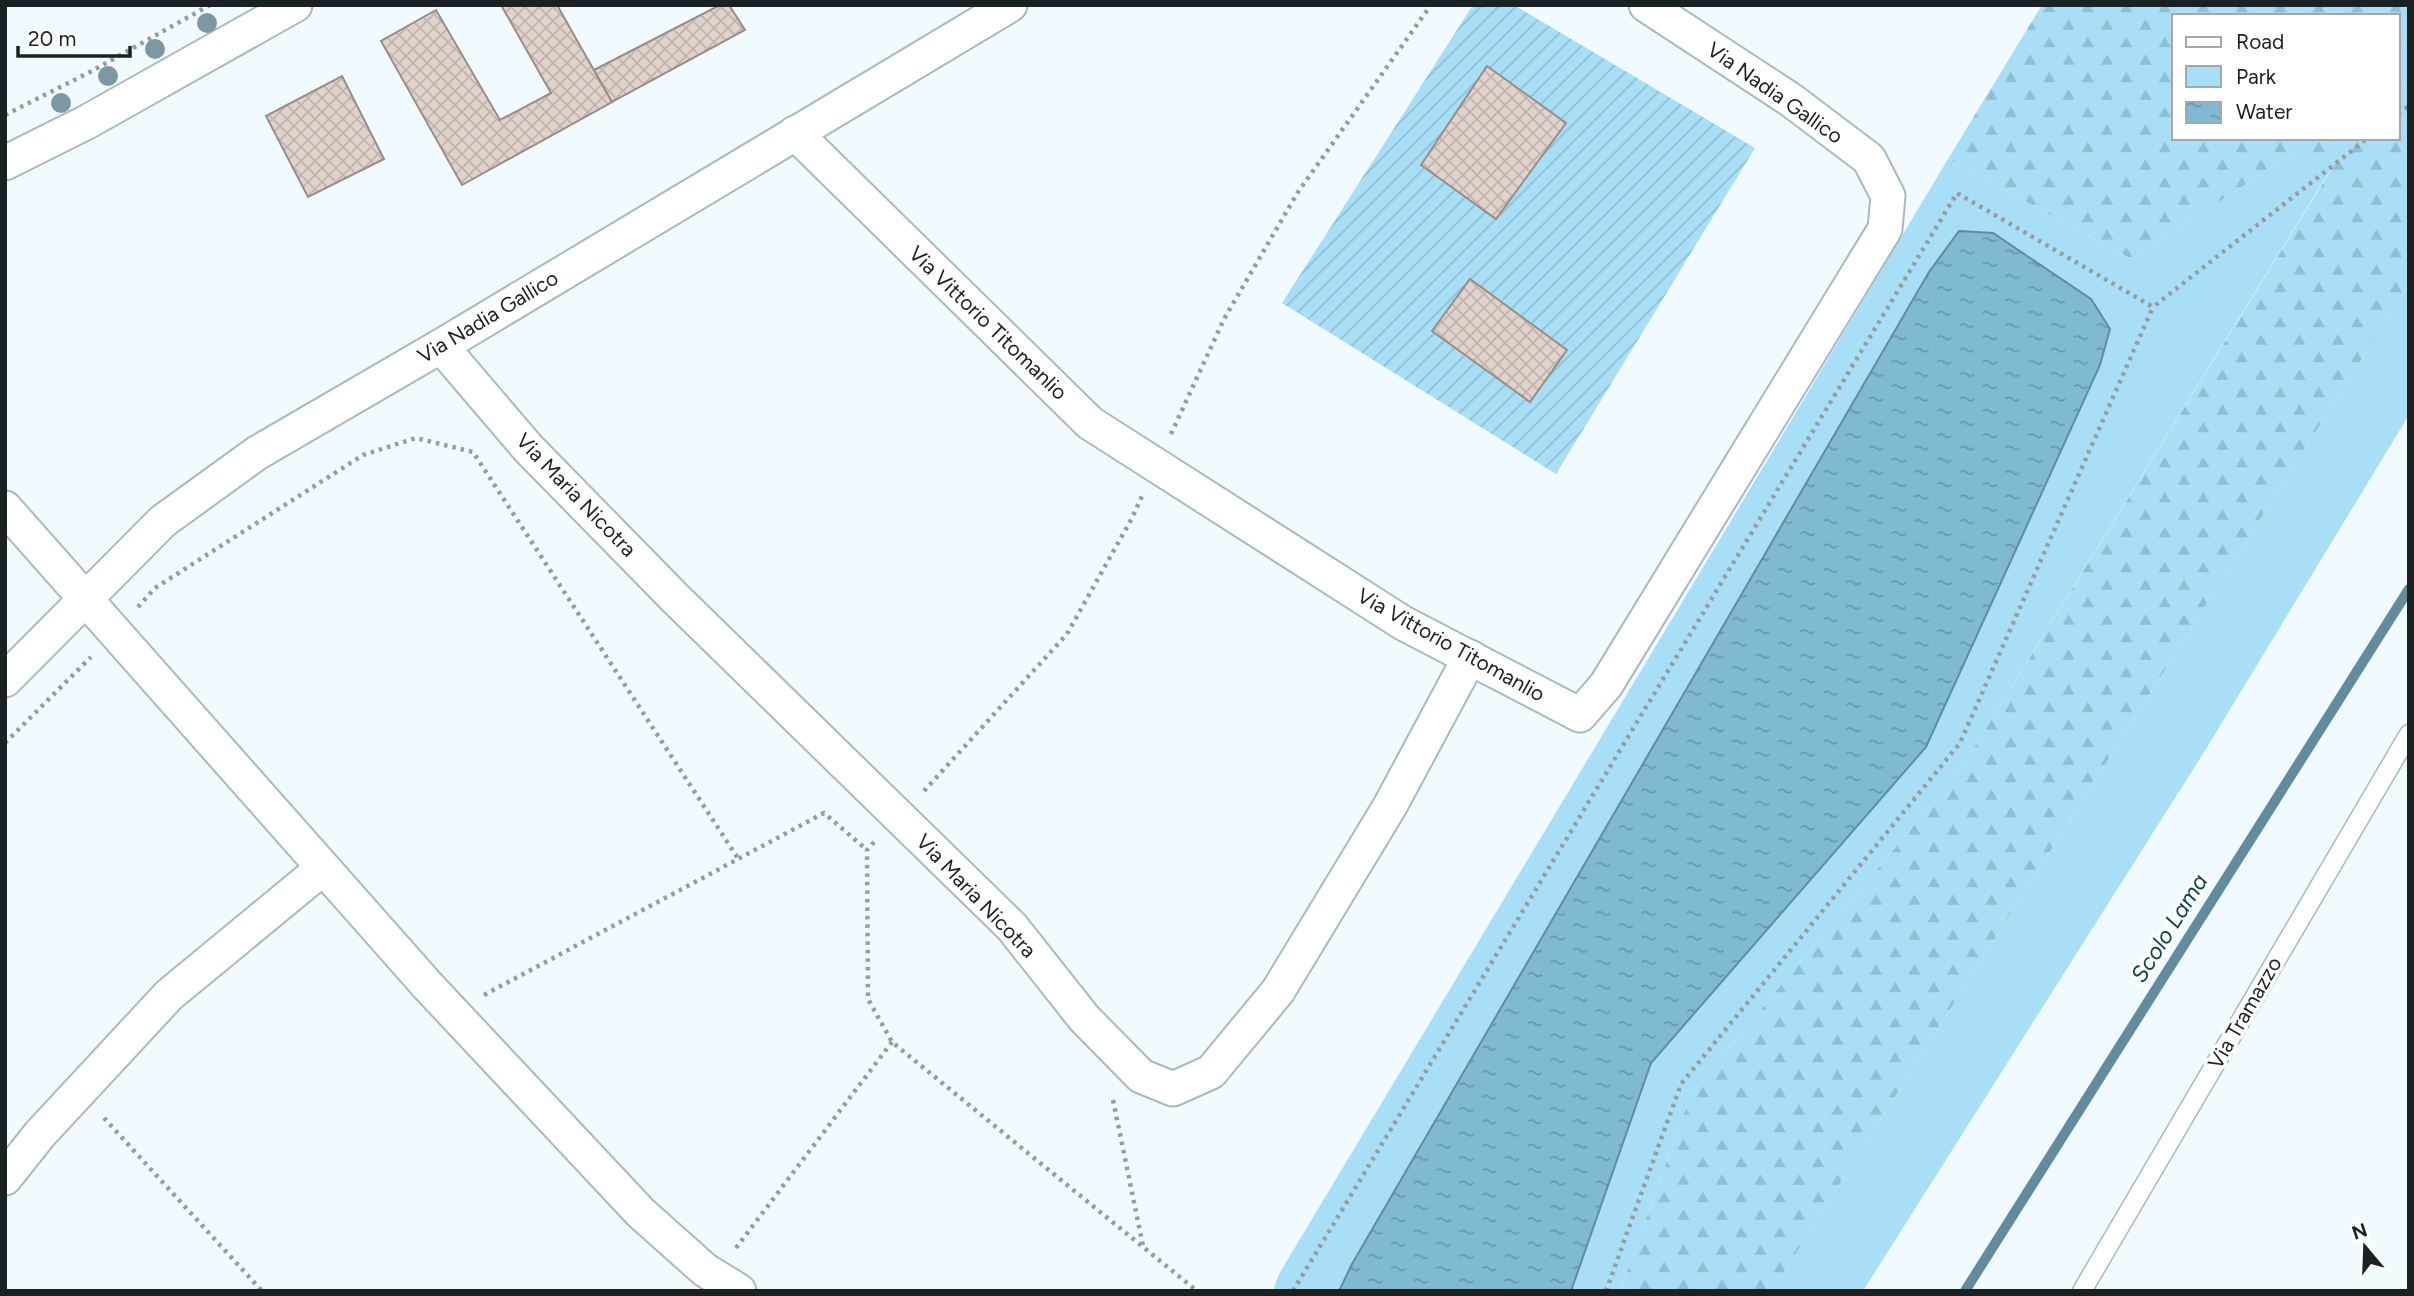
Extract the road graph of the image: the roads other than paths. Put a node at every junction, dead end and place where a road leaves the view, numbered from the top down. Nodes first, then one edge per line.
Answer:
1 (295, 5) edge
2 (1010, 5) edge
3 (1646, 5) edge
4 (795, 133) junction
5 (5, 163) edge
6 (1888, 196) joint
7 (441, 346) junction
8 (5, 508) edge
9 (84, 599) junction
10 (1470, 657) junction
11 (5, 680) edge
12 (2409, 734) edge
13 (323, 868) junction
14 (5, 1178) edge
15 (727, 1283) edge
16 (2082, 1291) edge

1 - 5 street
2 - 4 street, Via Nadia Gallico
3 - 6 street, Via Nadia Gallico
4 - 7 street, Via Nadia Gallico
4 - 10 street, Via Vittorio Titomanlio
6 - 10 street, Via Vittorio Titomanlio
7 - 9 street, Via Nadia Gallico
7 - 10 street, Via Maria Nicotra
8 - 9 street
9 - 11 street, Via Nadia Gallico
9 - 13 street
12 - 16 lane, Via Tramazzo
13 - 14 street
13 - 15 street

